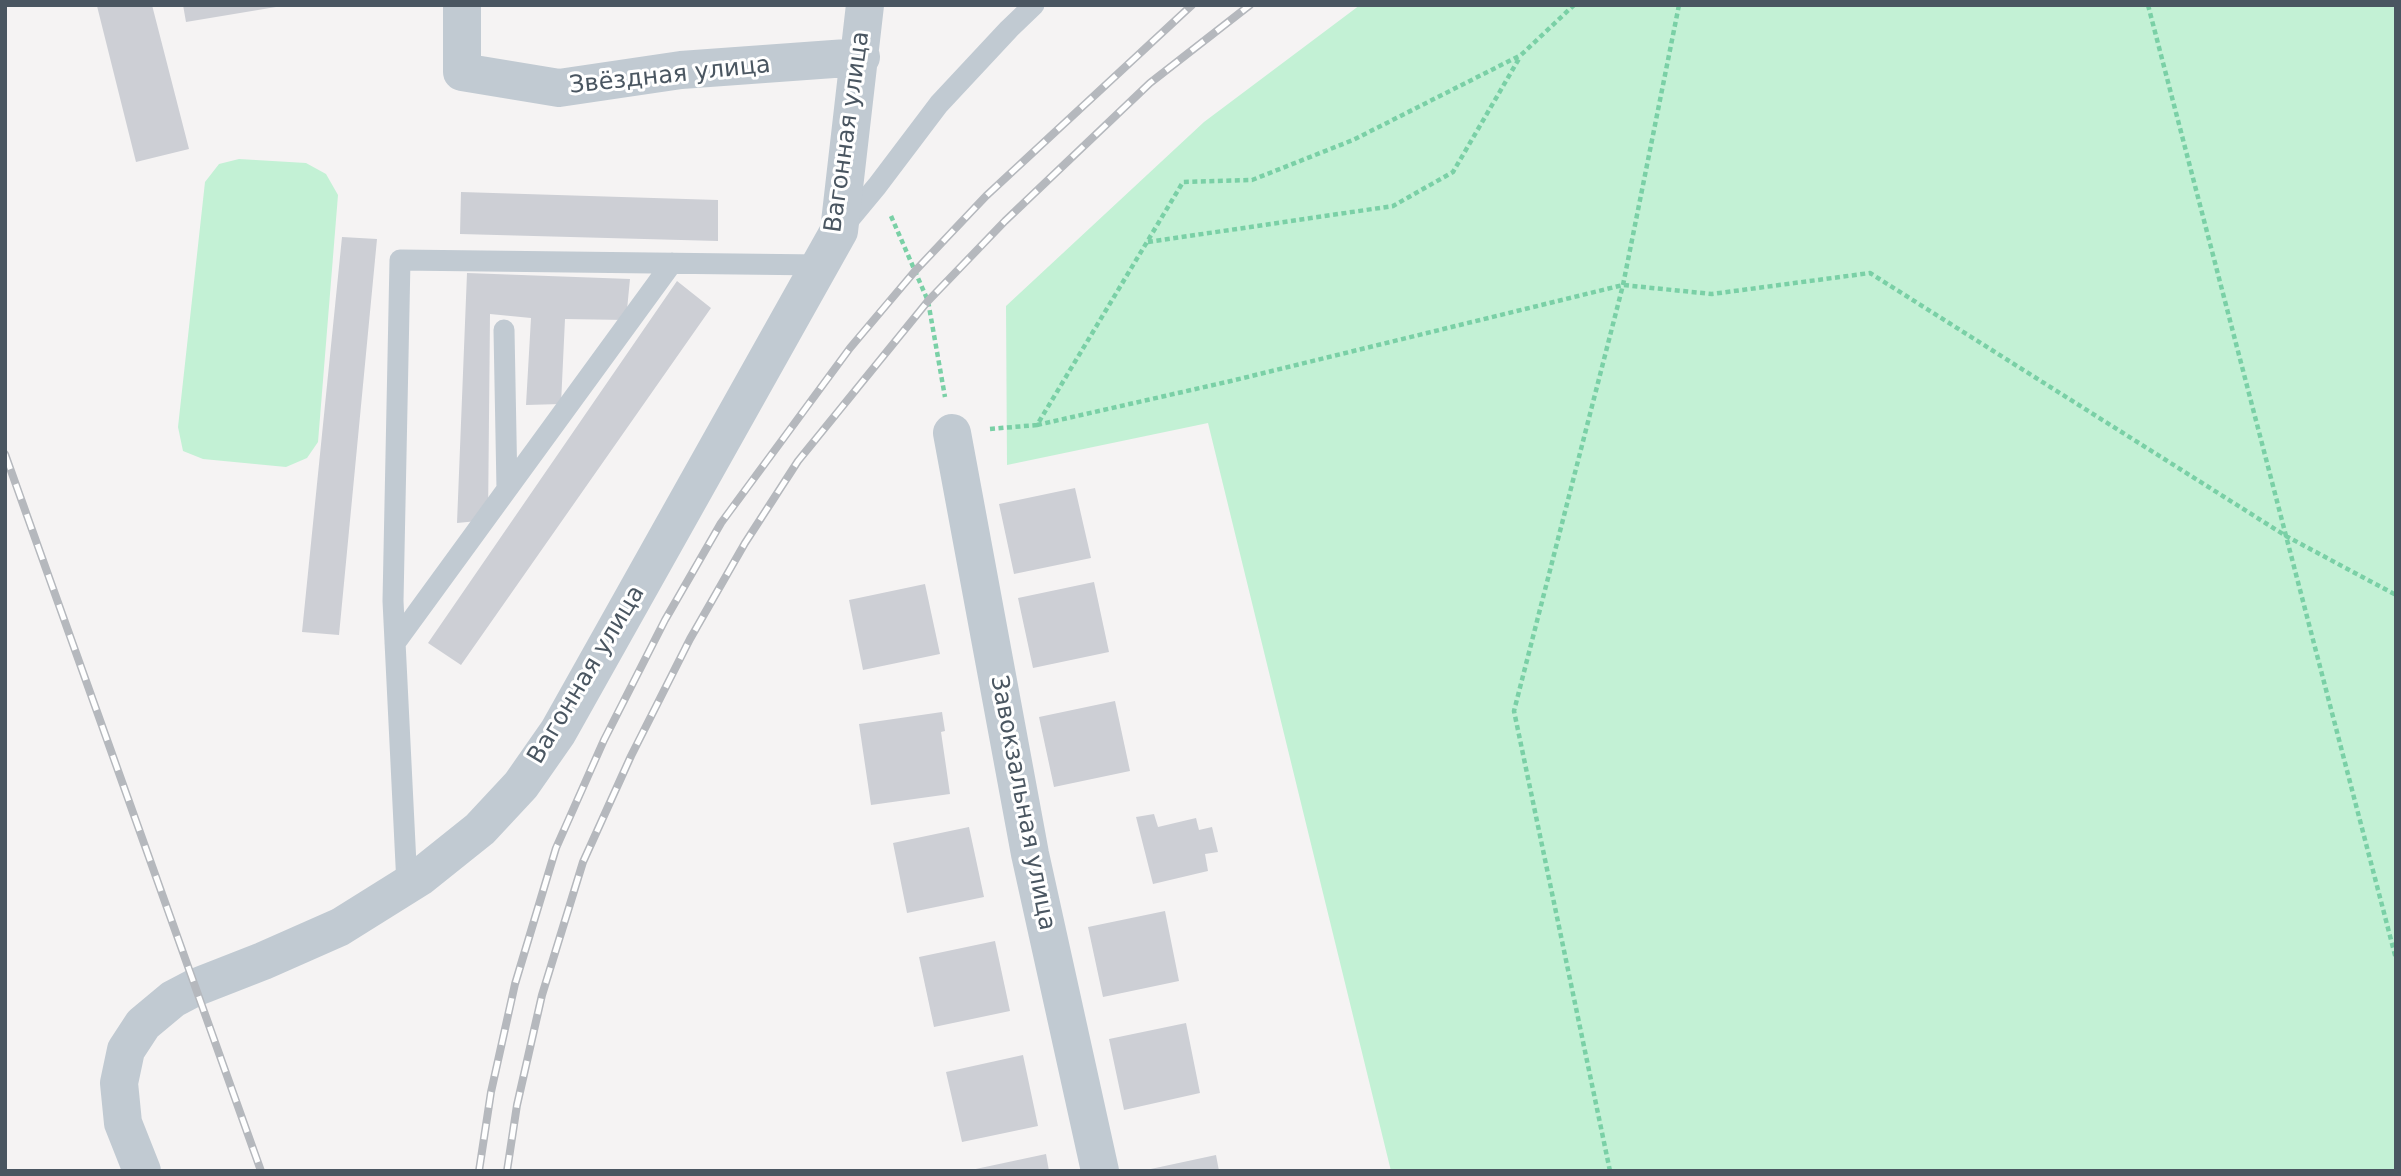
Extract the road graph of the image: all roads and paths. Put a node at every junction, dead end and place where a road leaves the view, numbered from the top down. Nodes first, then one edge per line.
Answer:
1 (462, 5) edge
2 (865, 5) edge
3 (1034, 5) edge
4 (1574, 5) edge
5 (1679, 5) edge
6 (2148, 5) edge
7 (1521, 55) junction
8 (861, 57) junction
9 (877, 186) junction
10 (839, 232) junction
11 (1147, 242) junction
12 (672, 263) junction
13 (821, 265) junction
14 (1623, 285) junction
15 (504, 330) dead end
16 (1037, 425) junction
17 (952, 433) junction
18 (507, 489) junction
19 (2286, 536) junction
20 (2396, 595) edge
21 (395, 643) junction
22 (407, 885) junction
23 (2396, 959) edge
24 (142, 1171) edge
25 (1100, 1171) edge
26 (1610, 1171) edge

1 - 8 street, Звёздная улица
2 - 8 street, Вагонная улица
3 - 9 lane
4 - 7 path
5 - 14 path
6 - 19 path
7 - 11 path
7 - 11 path
8 - 10 street, Вагонная улица
9 - 10 lane
9 - 17 path
10 - 13 street, Вагонная улица
11 - 16 path
12 - 13 lane
12 - 18 lane
12 - 21 lane
13 - 22 street, Вагонная улица
14 - 16 path
14 - 19 path
14 - 26 path
15 - 18 lane
16 - 17 path
17 - 25 street, Завокзальная улица
18 - 21 lane
19 - 20 path
19 - 23 path
21 - 22 lane
22 - 24 street, Вагонная улица

